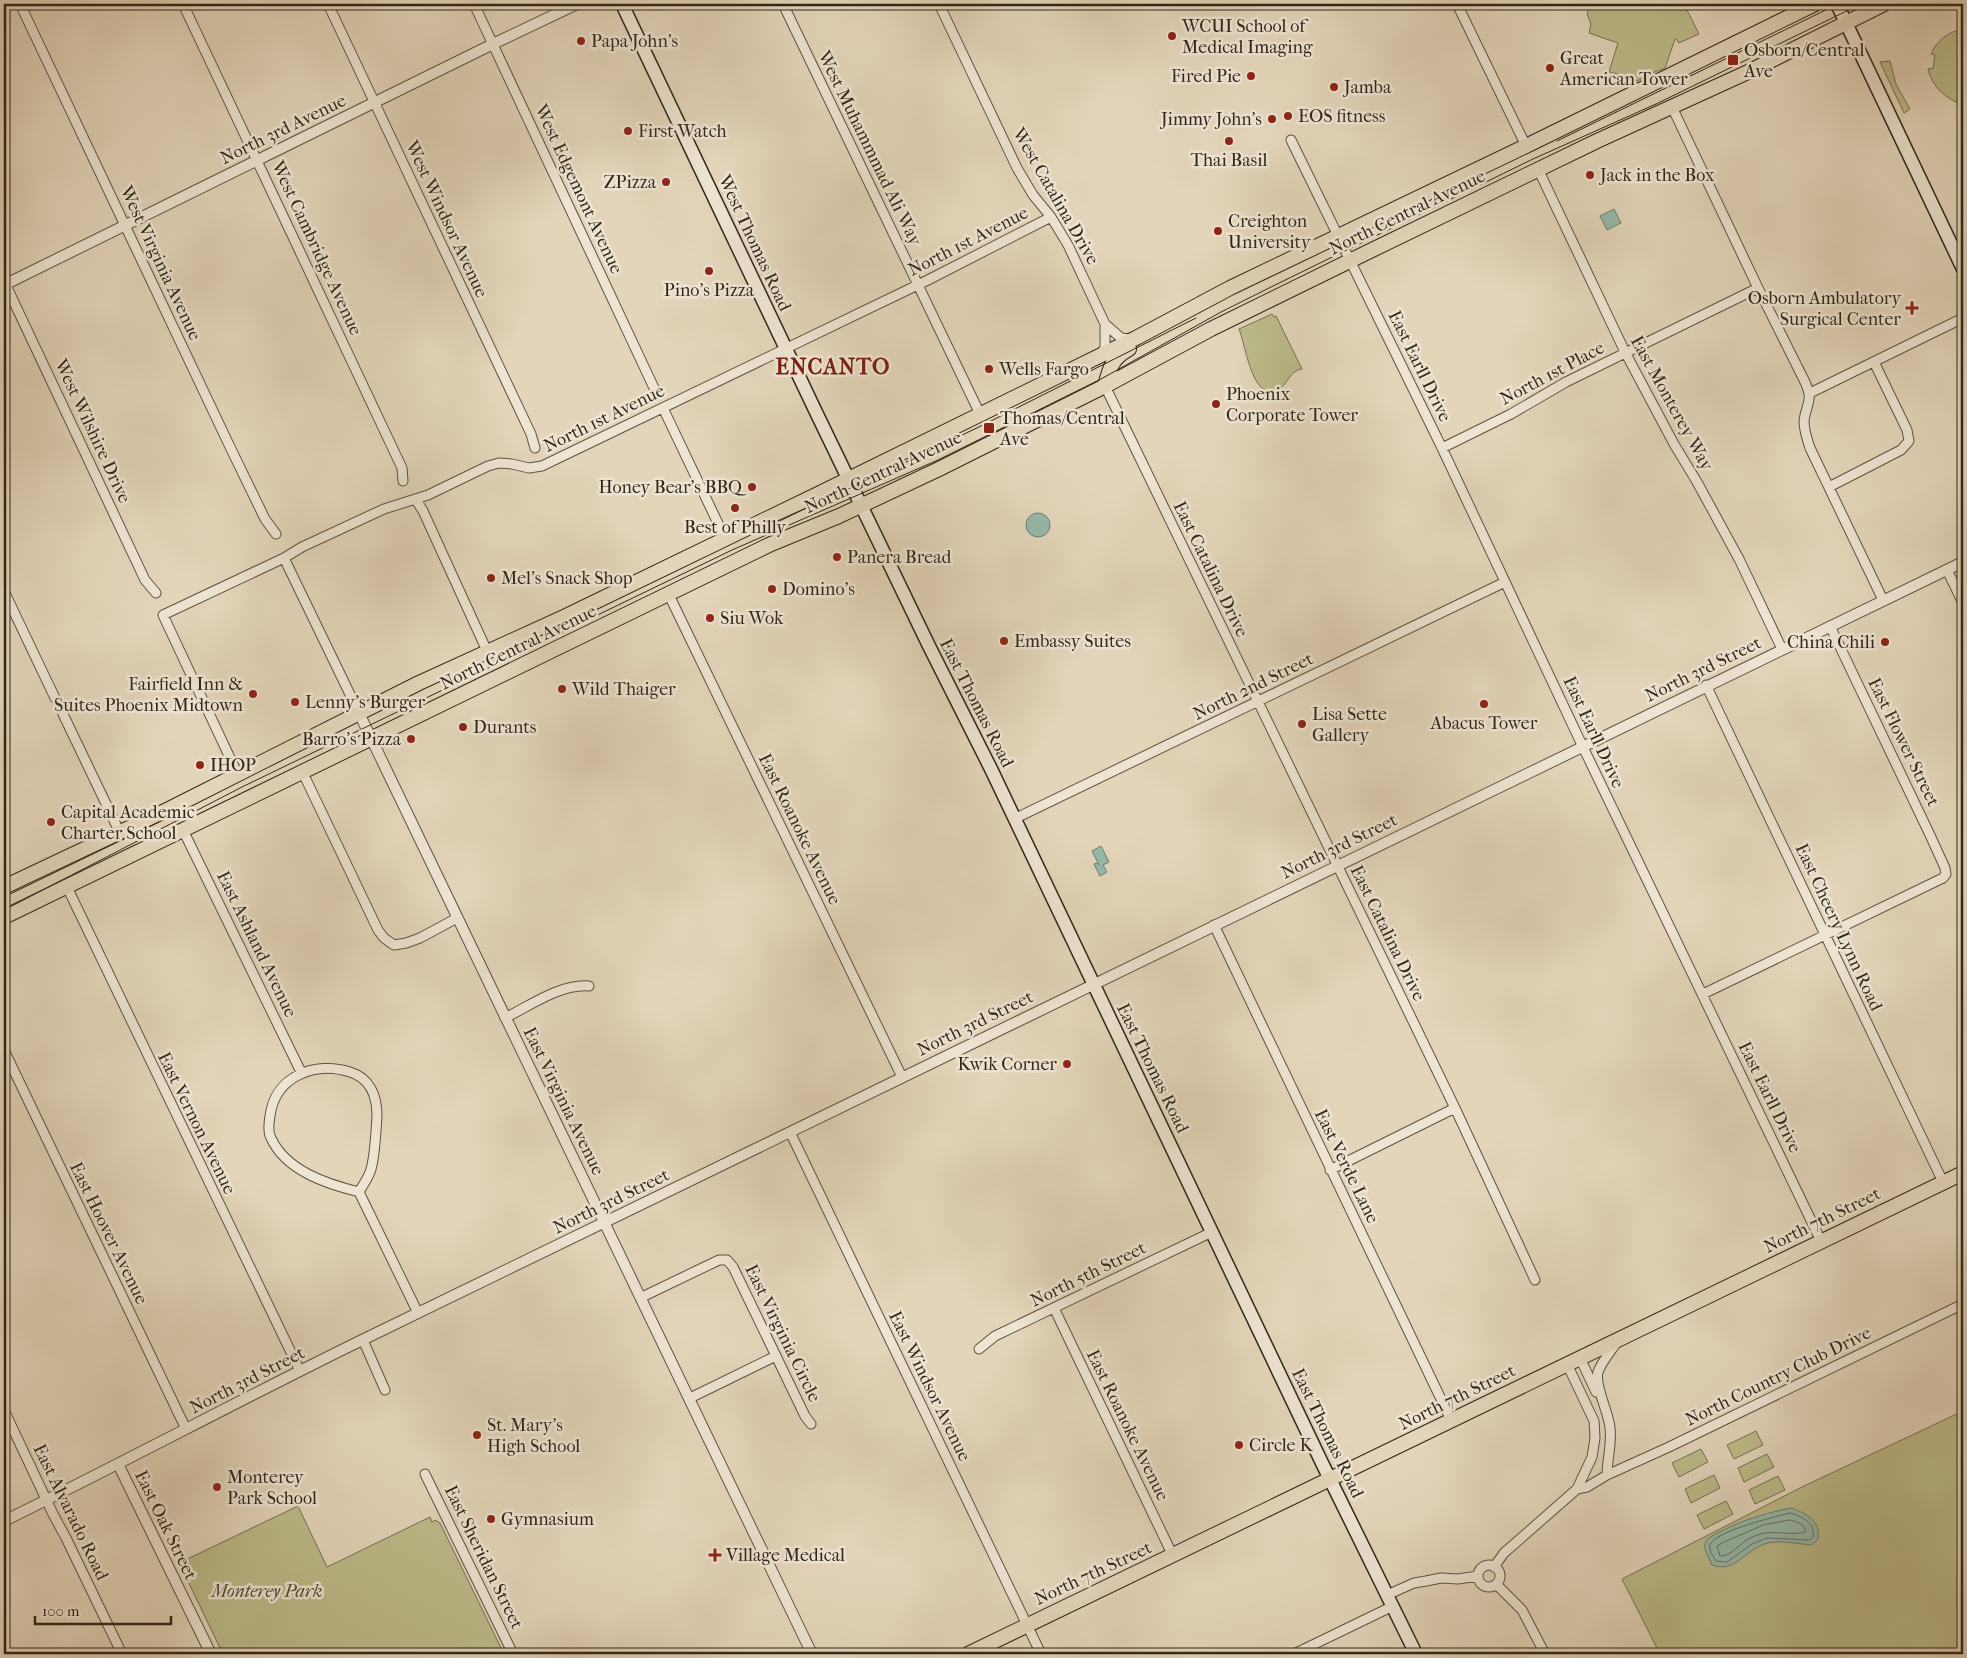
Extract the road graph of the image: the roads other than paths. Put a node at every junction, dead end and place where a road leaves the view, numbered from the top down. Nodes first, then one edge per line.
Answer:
1 (20, 4) edge
2 (183, 4) edge
3 (328, 4) edge
4 (474, 4) edge
5 (578, 4) edge
6 (622, 4) edge
7 (783, 4) edge
8 (939, 4) edge
9 (1458, 4) edge
10 (1815, 4) edge
11 (1884, 4) edge
12 (1838, 6) edge
13 (1846, 23) junction
14 (493, 44) junction
15 (375, 103) junction
16 (1672, 107) junction
17 (1291, 140) dead end
18 (1526, 146) junction
19 (257, 161) junction
20 (1538, 169) junction
21 (1052, 217) junction
22 (126, 225) junction
23 (1338, 236) junction
24 (1350, 261) junction
25 (1963, 269) edge
26 (4, 283) edge
27 (918, 285) junction
28 (1758, 288) junction
29 (1963, 318) edge
30 (1164, 323) junction
31 (1106, 324) junction
32 (1136, 338) junction
33 (786, 349) junction
34 (1625, 352) junction
35 (1101, 355) junction
36 (1874, 362) junction
37 (1105, 386) junction
38 (654, 388) dead end
39 (1810, 393) junction
40 (663, 408) junction
41 (980, 414) junction
42 (535, 448) dead end
43 (1442, 448) junction
44 (848, 478) junction
45 (403, 481) dead end
46 (1828, 487) junction
47 (416, 500) junction
48 (859, 501) junction
49 (276, 534) dead end
50 (725, 538) junction
51 (284, 558) junction
52 (1963, 562) edge
53 (1947, 570) junction
54 (1505, 582) junction
55 (4, 591) edge
56 (156, 593) dead end
57 (668, 595) junction
58 (1883, 600) junction
59 (1963, 603) edge
60 (1830, 626) junction
61 (1782, 649) junction
62 (487, 650) junction
63 (1706, 685) junction
64 (54, 698) dead end
65 (1258, 701) junction
66 (63, 714) dead end
67 (365, 725) junction
68 (1582, 745) junction
69 (302, 771) junction
70 (238, 775) junction
71 (1014, 819) junction
72 (184, 830) junction
73 (120, 833) junction
74 (1337, 865) junction
75 (4, 887) edge
76 (66, 888) junction
77 (4, 917) edge
78 (457, 918) junction
79 (1214, 924) junction
80 (1824, 934) junction
81 (1092, 983) junction
82 (589, 986) dead end
83 (1703, 994) junction
84 (505, 1018) junction
85 (4, 1050) edge
86 (301, 1072) junction
87 (902, 1077) junction
88 (1455, 1108) junction
89 (790, 1132) junction
90 (1330, 1170) junction
91 (1963, 1173) edge
92 (1943, 1182) junction
93 (359, 1192) junction
94 (605, 1222) junction
95 (1212, 1232) junction
96 (1821, 1241) junction
97 (1535, 1280) dead end
98 (642, 1298) junction
99 (1963, 1304) edge
100 (1054, 1308) junction
101 (418, 1314) junction
102 (1619, 1339) junction
103 (363, 1340) junction
104 (980, 1348) dead end
105 (776, 1356) junction
106 (1573, 1361) junction
107 (300, 1371) junction
108 (385, 1390) dead end
109 (690, 1398) junction
110 (1603, 1402) junction
111 (4, 1410) edge
112 (1451, 1420) junction
113 (811, 1424) dead end
114 (1610, 1428) junction
115 (186, 1429) junction
116 (1595, 1430) junction
117 (1592, 1457) junction
118 (1607, 1460) junction
119 (118, 1464) junction
120 (425, 1474) dead end
121 (1606, 1475) junction
122 (1331, 1480) junction
123 (1577, 1489) junction
124 (46, 1500) junction
125 (4, 1520) edge
126 (1173, 1556) junction
127 (1494, 1567) junction
128 (1478, 1576) junction
129 (1496, 1584) junction
130 (1390, 1601) junction
131 (1026, 1626) junction
132 (122, 1654) edge
133 (210, 1654) edge
134 (513, 1654) edge
135 (812, 1654) edge
136 (968, 1654) edge
137 (1041, 1654) edge
138 (1294, 1654) edge
139 (1416, 1654) edge
140 (1545, 1654) edge

1 - 22 street, West Virginia Avenue
2 - 19 street, West Cambridge Avenue
3 - 15 street, West Windsor Avenue
4 - 14 street, West Edgemont Avenue
5 - 14 street, North 3rd Avenue
6 - 33 main road, West Thomas Road
7 - 27 street, West Muhammmad Ali Way
8 - 21 street, West Catalina Drive
9 - 18 street
10 - 18 main road, North Central Avenue
11 - 13 main road, North Central Avenue
12 - 13 main road
13 - 16 main road, North Central Avenue
13 - 25 main road
14 - 15 street, North 3rd Avenue
14 - 38 street, West Edgemont Avenue
15 - 19 street, North 3rd Avenue
15 - 42 street, West Windsor Avenue
16 - 20 main road, North Central Avenue
16 - 28 street
17 - 23 street, East Earll Drive
18 - 23 main road, North Central Avenue
19 - 22 street, North 3rd Avenue
19 - 45 street, West Cambridge Avenue
20 - 24 main road, North Central Avenue
20 - 34 street, East Monterey Way
21 - 27 street, North 1st Avenue
21 - 31 street, West Catalina Drive
22 - 26 street, North 3rd Avenue
22 - 49 street, West Virginia Avenue
23 - 24 street, East Earll Drive
23 - 30 main road, North Central Avenue
24 - 37 main road, North Central Avenue
24 - 43 street, East Earll Drive
26 - 56 street, West Wilshire Drive
27 - 33 street, North 1st Avenue
27 - 41 street, West Muhammmad Ali Way
28 - 34 street, North 1st Place
28 - 39 street
29 - 36 street
30 - 32 main road, North Central Avenue
30 - 37 main road
31 - 32 street, West Catalina Drive
31 - 35 street
32 - 35 main road, North Central Avenue
33 - 40 street, North 1st Avenue
33 - 44 main road, West Thomas Road
34 - 43 street, North 1st Place
34 - 61 street, East Monterey Way
35 - 41 main road, North Central Avenue
36 - 39 street
36 - 46 street
37 - 48 main road, North Central Avenue
37 - 65 street, East Catalina Drive
39 - 46 street
40 - 47 street, North 1st Avenue
40 - 50 street
41 - 44 main road, North Central Avenue
43 - 54 street, East Earll Drive
44 - 48 main road, West Thomas Road
44 - 50 main road, North Central Avenue
46 - 58 street
47 - 51 street, North 1st Avenue
47 - 62 street
48 - 57 main road, North Central Avenue
48 - 71 main road, East Thomas Road
50 - 62 main road, North Central Avenue
51 - 67 street
51 - 70 street, North 1st Avenue
52 - 53 street, North 3rd Street
53 - 58 street, North 3rd Street
53 - 59 street
54 - 65 street, North 2nd Street
54 - 68 street, East Earll Drive
55 - 64 street
57 - 67 main road, North Central Avenue
57 - 87 street, East Roanoke Avenue
58 - 60 street, North 3rd Street
60 - 61 street, North 3rd Street
60 - 80 street, East Flower Street
61 - 63 street, North 3rd Street
62 - 67 main road, North Central Avenue
63 - 68 street, North 3rd Street
63 - 80 street, East Cheery Lynn Road
65 - 71 street, North 2nd Street
65 - 74 street, East Catalina Drive
66 - 73 street
67 - 69 main road, North Central Avenue
67 - 70 main road, North Central Avenue
67 - 78 street, East Virginia Avenue
68 - 74 street, North 3rd Street
68 - 83 street, East Earll Drive
69 - 72 main road, North Central Avenue
69 - 78 street
70 - 73 main road, North Central Avenue
71 - 81 main road, East Thomas Road
72 - 76 main road, North Central Avenue
72 - 86 street, East Ashland Avenue
73 - 75 main road, North Central Avenue
74 - 79 street, North 3rd Street
74 - 88 street, East Catalina Drive
76 - 77 main road, North Central Avenue
76 - 107 street, East Vernon Avenue
78 - 84 street, East Virginia Avenue
79 - 81 street, North 3rd Street
79 - 90 street, East Verde Lane
80 - 83 street
80 - 92 street, East Cheery Lynn Road
81 - 87 street, North 3rd Street
81 - 95 main road, East Thomas Road
82 - 84 street
83 - 96 street, East Earll Drive
84 - 94 street, East Virginia Avenue
85 - 115 street, East Hoover Avenue
86 - 93 street
86 - 93 street
87 - 89 street, North 3rd Street
88 - 90 street
88 - 97 street, East Catalina Drive
89 - 94 street, North 3rd Street
89 - 131 street, East Windsor Avenue
90 - 112 street, East Verde Lane
91 - 92 main road, North 7th Street
92 - 96 main road, North 7th Street
93 - 101 street
94 - 98 street, East Virginia Avenue
94 - 101 street, North 3rd Street
95 - 100 street, North 5th Street
95 - 122 main road, East Thomas Road
96 - 102 main road, North 7th Street
98 - 105 street, East Virginia Circle
98 - 109 street, East Virginia Avenue
99 - 121 street, North Country Club Drive
100 - 104 street, North 5th Street
100 - 126 street, East Roanoke Avenue
101 - 103 street, North 3rd Street
102 - 106 main road, North 7th Street
102 - 110 street
103 - 107 street, North 3rd Street
103 - 108 street
105 - 109 street
105 - 113 street, East Virginia Circle
106 - 110 street
106 - 112 main road, North 7th Street
106 - 116 street, North Country Club Drive
107 - 115 street, North 3rd Street
109 - 135 street, East Virginia Avenue
110 - 114 street
111 - 124 street, East Alvarado Road
112 - 122 main road, North 7th Street
114 - 116 street
114 - 118 street
115 - 119 street, North 3rd Street
116 - 117 street, North Country Club Drive
117 - 118 street
117 - 123 street, North Country Club Drive
118 - 121 street
119 - 124 street, North 3rd Street
119 - 133 street, East Oak Street
120 - 134 street, East Sheridan Street
121 - 123 street, North Country Club Drive
122 - 126 main road, North 7th Street
122 - 130 main road, East Thomas Road
123 - 127 street, North Country Club Drive
124 - 125 street, North 3rd Street
124 - 132 street, East Alvarado Road
126 - 131 main road, North 7th Street
127 - 128 street
127 - 129 street
128 - 129 street
128 - 130 street
129 - 140 street
130 - 138 street
130 - 139 main road, East Thomas Road
131 - 136 main road, North 7th Street
131 - 137 street, East Windsor Avenue

